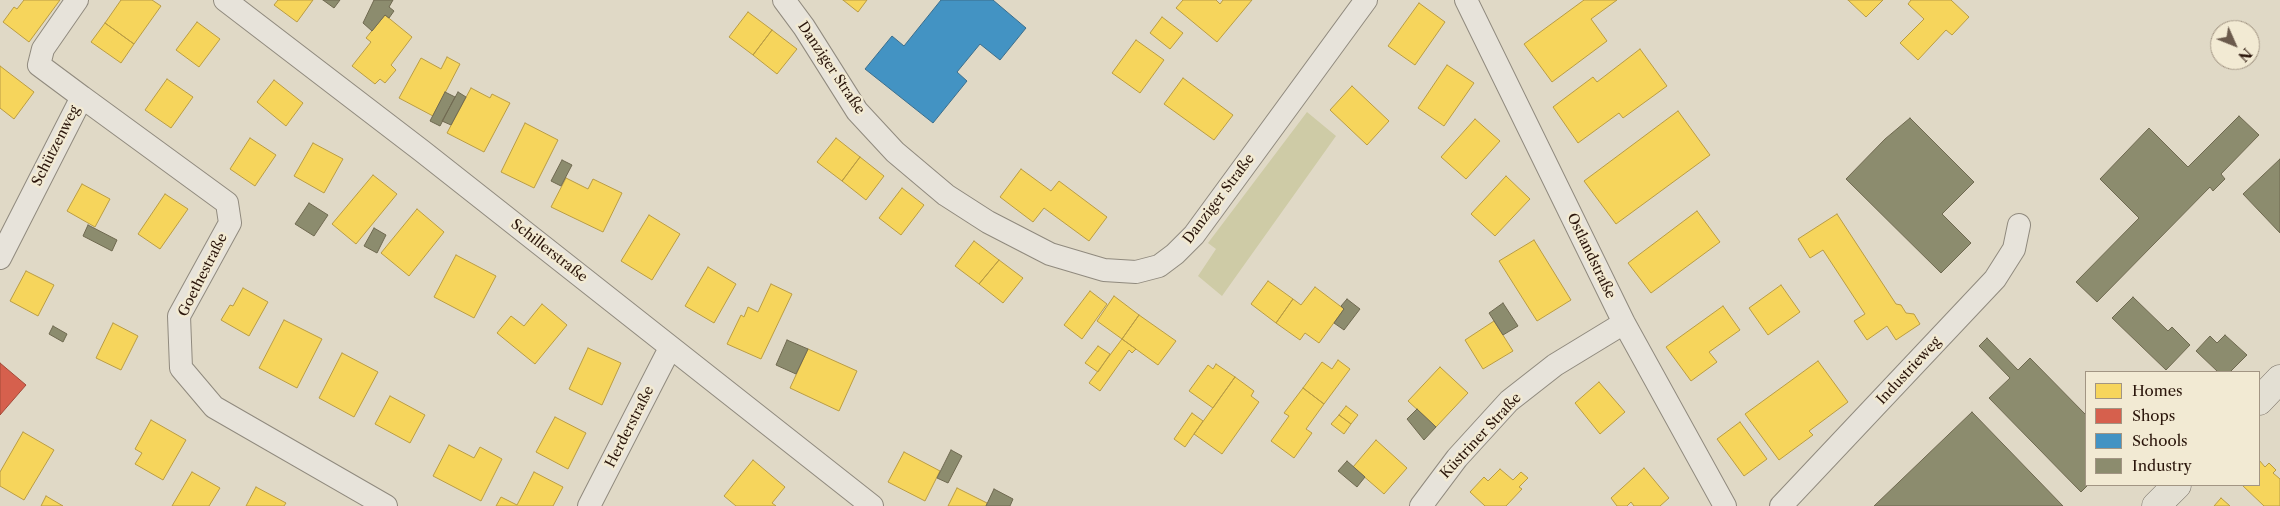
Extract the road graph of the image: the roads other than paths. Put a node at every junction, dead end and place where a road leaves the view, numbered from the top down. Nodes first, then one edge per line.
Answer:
1 (77, 0) edge
2 (225, 0) edge
3 (784, 0) edge
4 (1366, 0) edge
5 (1466, 0) edge
6 (82, 97) junction
7 (2019, 225) dead end
8 (0, 258) edge
9 (1624, 322) junction
10 (670, 348) junction
11 (2280, 379) edge
12 (2260, 400) edge
13 (2176, 486) edge
14 (386, 506) edge
15 (589, 506) edge
16 (872, 506) edge
17 (1420, 506) edge
18 (1725, 506) edge
19 (1782, 506) edge
20 (2156, 506) edge

1 - 6 street, Schützenweg
2 - 10 street, Schillerstraße
3 - 4 street, Danziger Straße
5 - 9 street, Ostlandstraße
6 - 8 street, Schützenweg
6 - 14 street, Goethestraße
7 - 19 street, Industrieweg
9 - 17 street, Küstriner Straße
9 - 18 street, Ostlandstraße
10 - 15 street, Herderstraße
10 - 16 street, Schillerstraße
11 - 12 main road
13 - 20 main road

